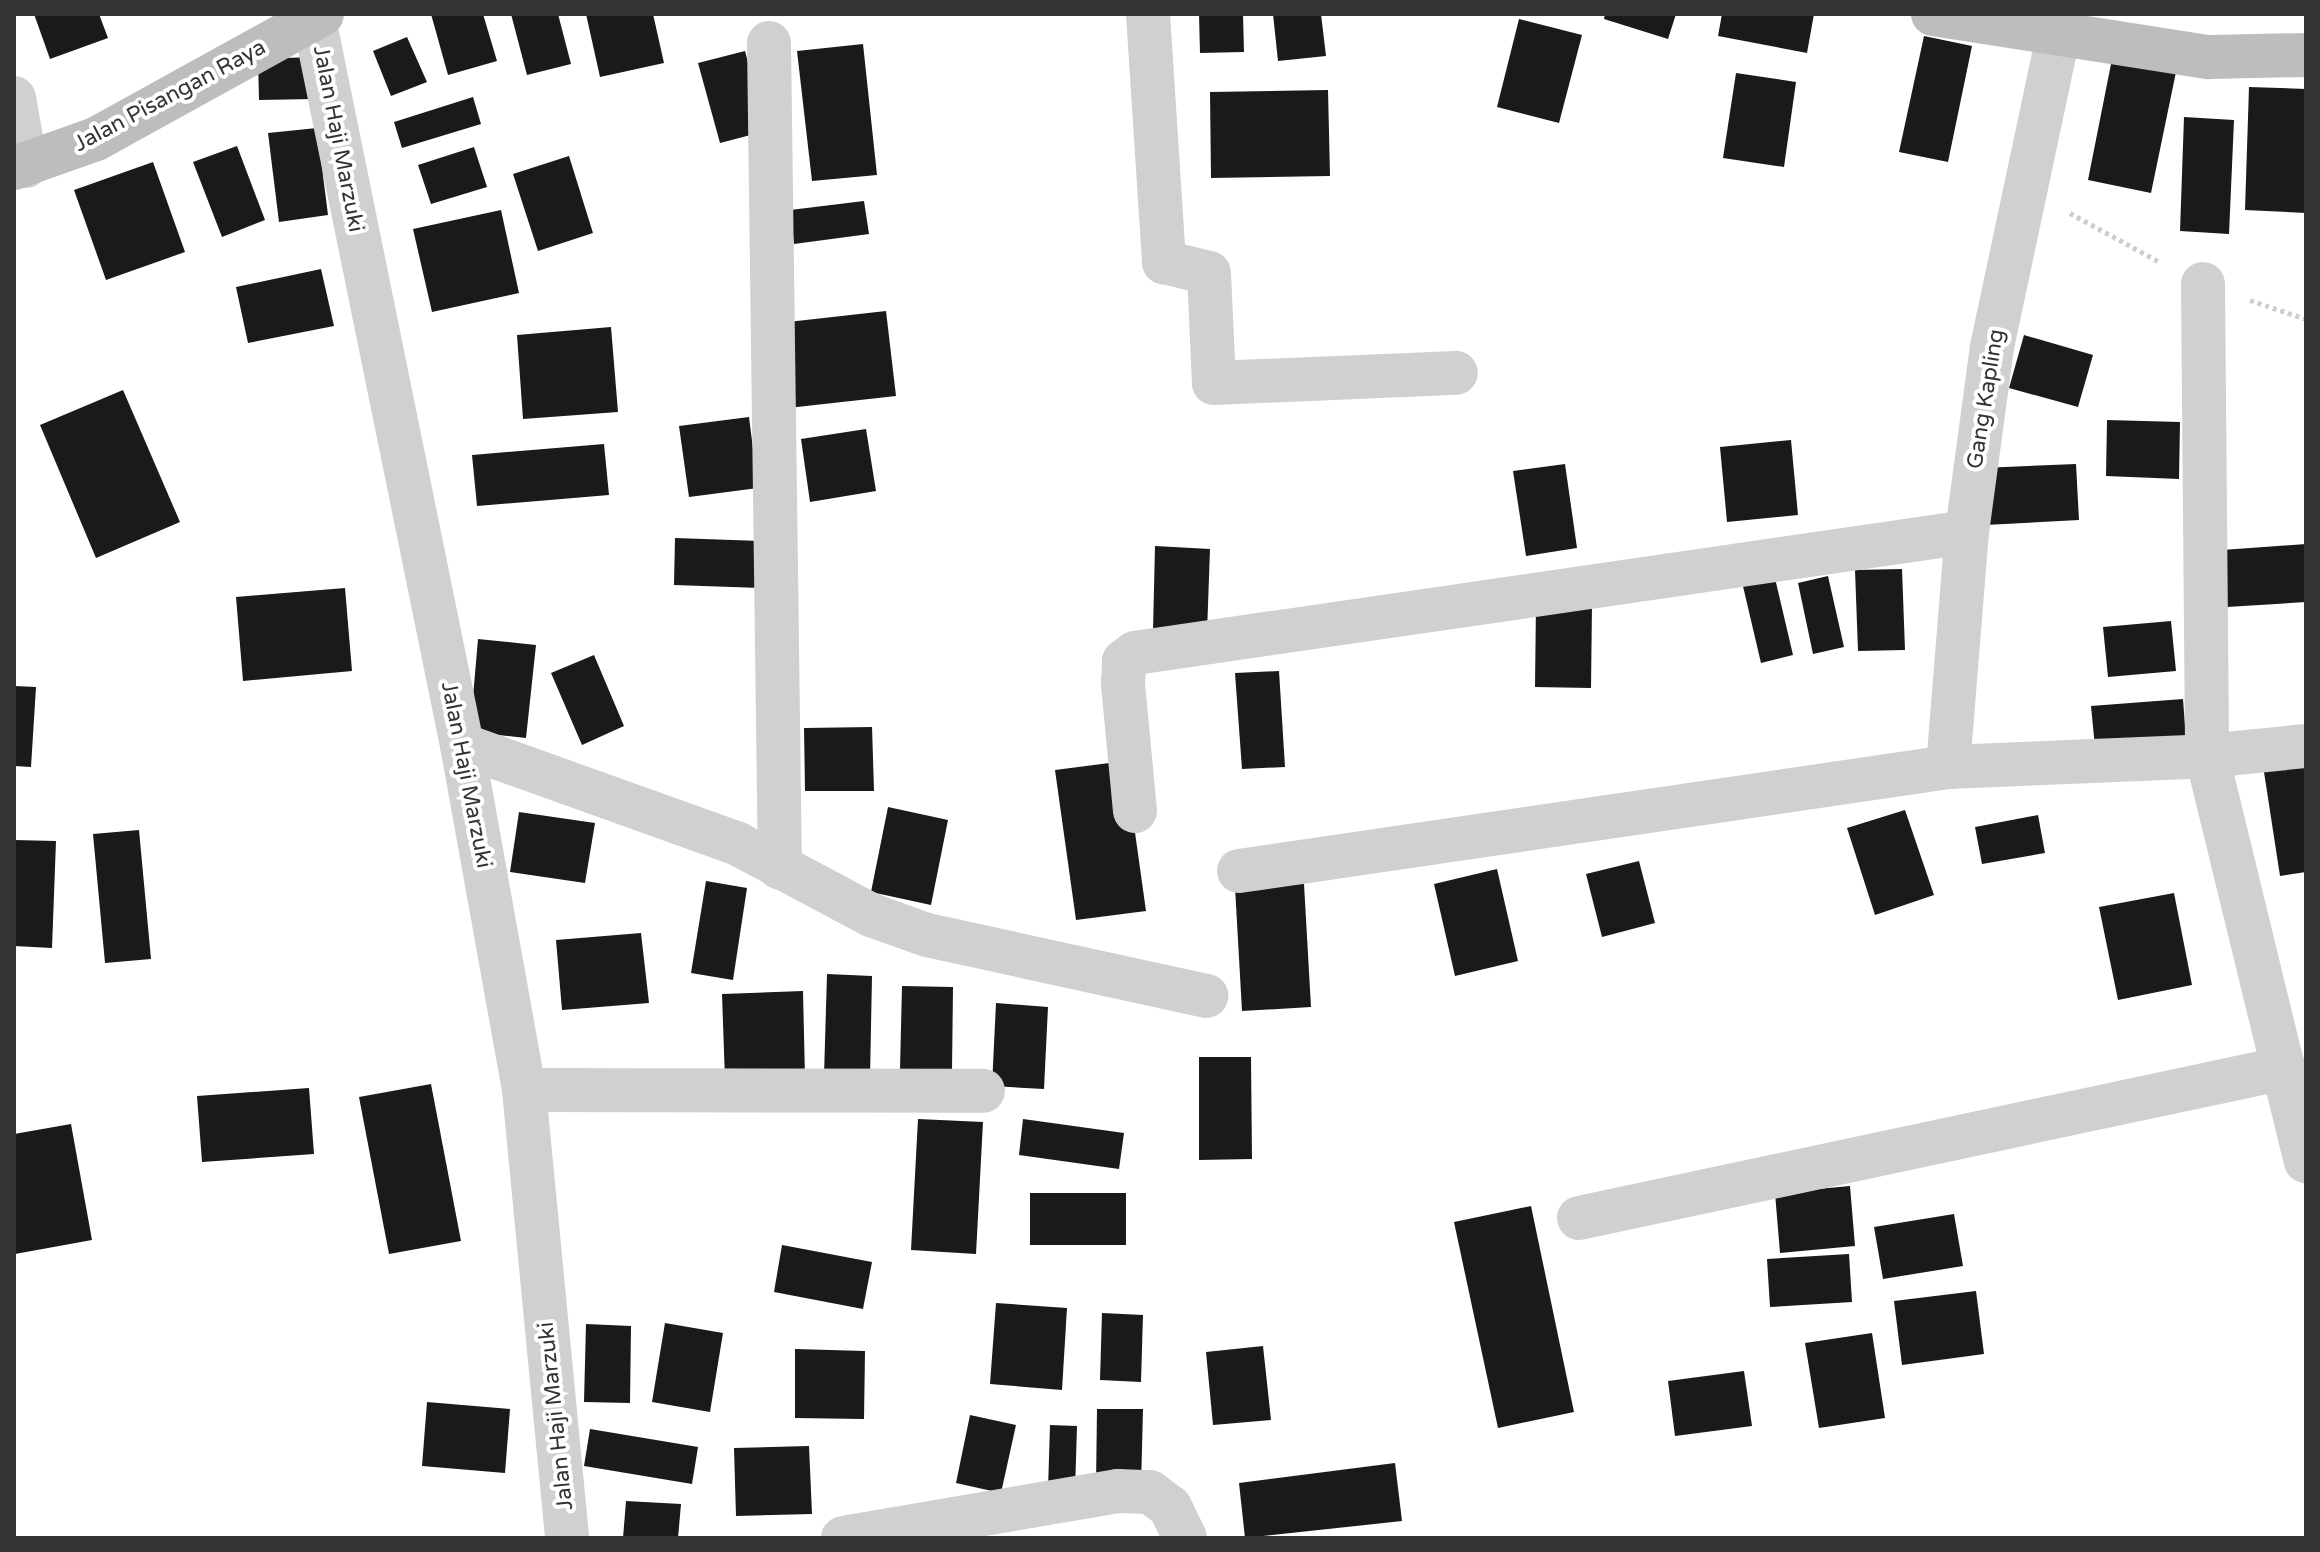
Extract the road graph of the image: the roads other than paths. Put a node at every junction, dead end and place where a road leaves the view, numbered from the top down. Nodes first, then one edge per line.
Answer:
1 (1148, 14) edge
2 (1933, 14) edge
3 (318, 17) edge
4 (2058, 37) junction
5 (769, 43) dead end
6 (2306, 55) edge
7 (14, 98) edge
8 (20, 167) edge
9 (2203, 284) dead end
10 (1456, 373) dead end
11 (1967, 532) junction
12 (462, 745) junction
13 (2306, 746) edge
14 (2207, 756) junction
15 (1948, 767) junction
16 (1135, 811) dead end
17 (780, 868) junction
18 (1239, 871) dead end
19 (1206, 996) dead end
20 (2284, 1068) junction
21 (524, 1090) junction
22 (983, 1091) dead end
23 (2306, 1161) edge
24 (1579, 1218) dead end
25 (567, 1538) edge
26 (843, 1538) edge
27 (1185, 1538) edge

1 - 10 street
2 - 4 street
3 - 8 street, Jalan Pisangan Raya
3 - 12 street, Jalan Haji Marzuki
4 - 6 street
4 - 11 street, Gang Kapling
5 - 17 street
7 - 8 street
9 - 14 street
11 - 15 street, Gang Kapling
11 - 16 street
12 - 17 street
12 - 21 street, Jalan Haji Marzuki
13 - 14 street
14 - 15 street
14 - 20 street
15 - 18 street
17 - 19 street
20 - 23 street
20 - 24 street
21 - 22 street
21 - 25 street, Jalan Haji Marzuki
26 - 27 street

